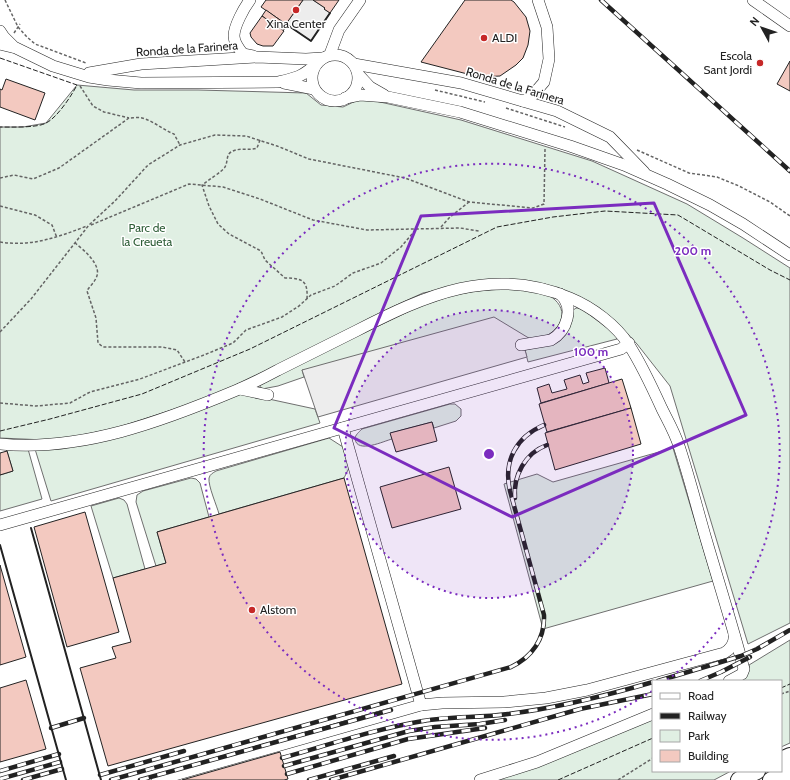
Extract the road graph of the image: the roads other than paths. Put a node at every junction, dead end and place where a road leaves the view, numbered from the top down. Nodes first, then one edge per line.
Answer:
1 (250, 0) edge
2 (360, 0) edge
3 (538, 0) edge
4 (753, 0) edge
5 (790, 26) edge
6 (0, 31) edge
7 (0, 44) edge
8 (16, 48) junction
9 (257, 57) junction
10 (323, 59) junction
11 (356, 69) junction
12 (74, 73) junction
13 (278, 82) junction
14 (314, 89) junction
15 (388, 97) junction
16 (345, 98) junction
17 (523, 101) junction
18 (649, 176) junction
19 (790, 255) edge
20 (560, 294) junction
21 (628, 343) junction
22 (521, 345) dead end
23 (240, 389) junction
24 (268, 395) dead end
25 (343, 428) junction
26 (0, 444) edge
27 (0, 525) edge
28 (734, 635) junction
29 (731, 680) edge
30 (421, 706) junction
31 (652, 714) edge
32 (755, 772) edge
33 (790, 772) edge
34 (157, 780) edge
35 (480, 780) edge
36 (739, 780) edge
37 (771, 780) edge

1 - 9 street
2 - 10 street
3 - 17 street
4 - 5 street
6 - 8 street
7 - 8 street
8 - 12 street, Ronda de la Farinera
9 - 10 street, Ronda de la Farinera
9 - 12 street, Ronda de la Farinera
10 - 11 street
10 - 13 street, Ronda de la Farinera
10 - 14 street
11 - 15 street, Ronda de la Farinera
11 - 16 street
11 - 17 street, Ronda de la Farinera
12 - 13 street, Ronda de la Farinera
13 - 14 street, Ronda de la Farinera
14 - 16 street
15 - 16 street, Ronda de la Farinera
15 - 18 street, Ronda de la Farinera
17 - 18 street, Ronda de la Farinera
18 - 19 street, Ronda de la Farinera
20 - 21 street
20 - 22 street
20 - 23 street
21 - 25 street
21 - 28 street
23 - 24 street
23 - 26 street
25 - 27 street
25 - 30 street
28 - 29 street
28 - 30 street
30 - 34 street
31 - 35 street
32 - 36 highway
33 - 37 highway

